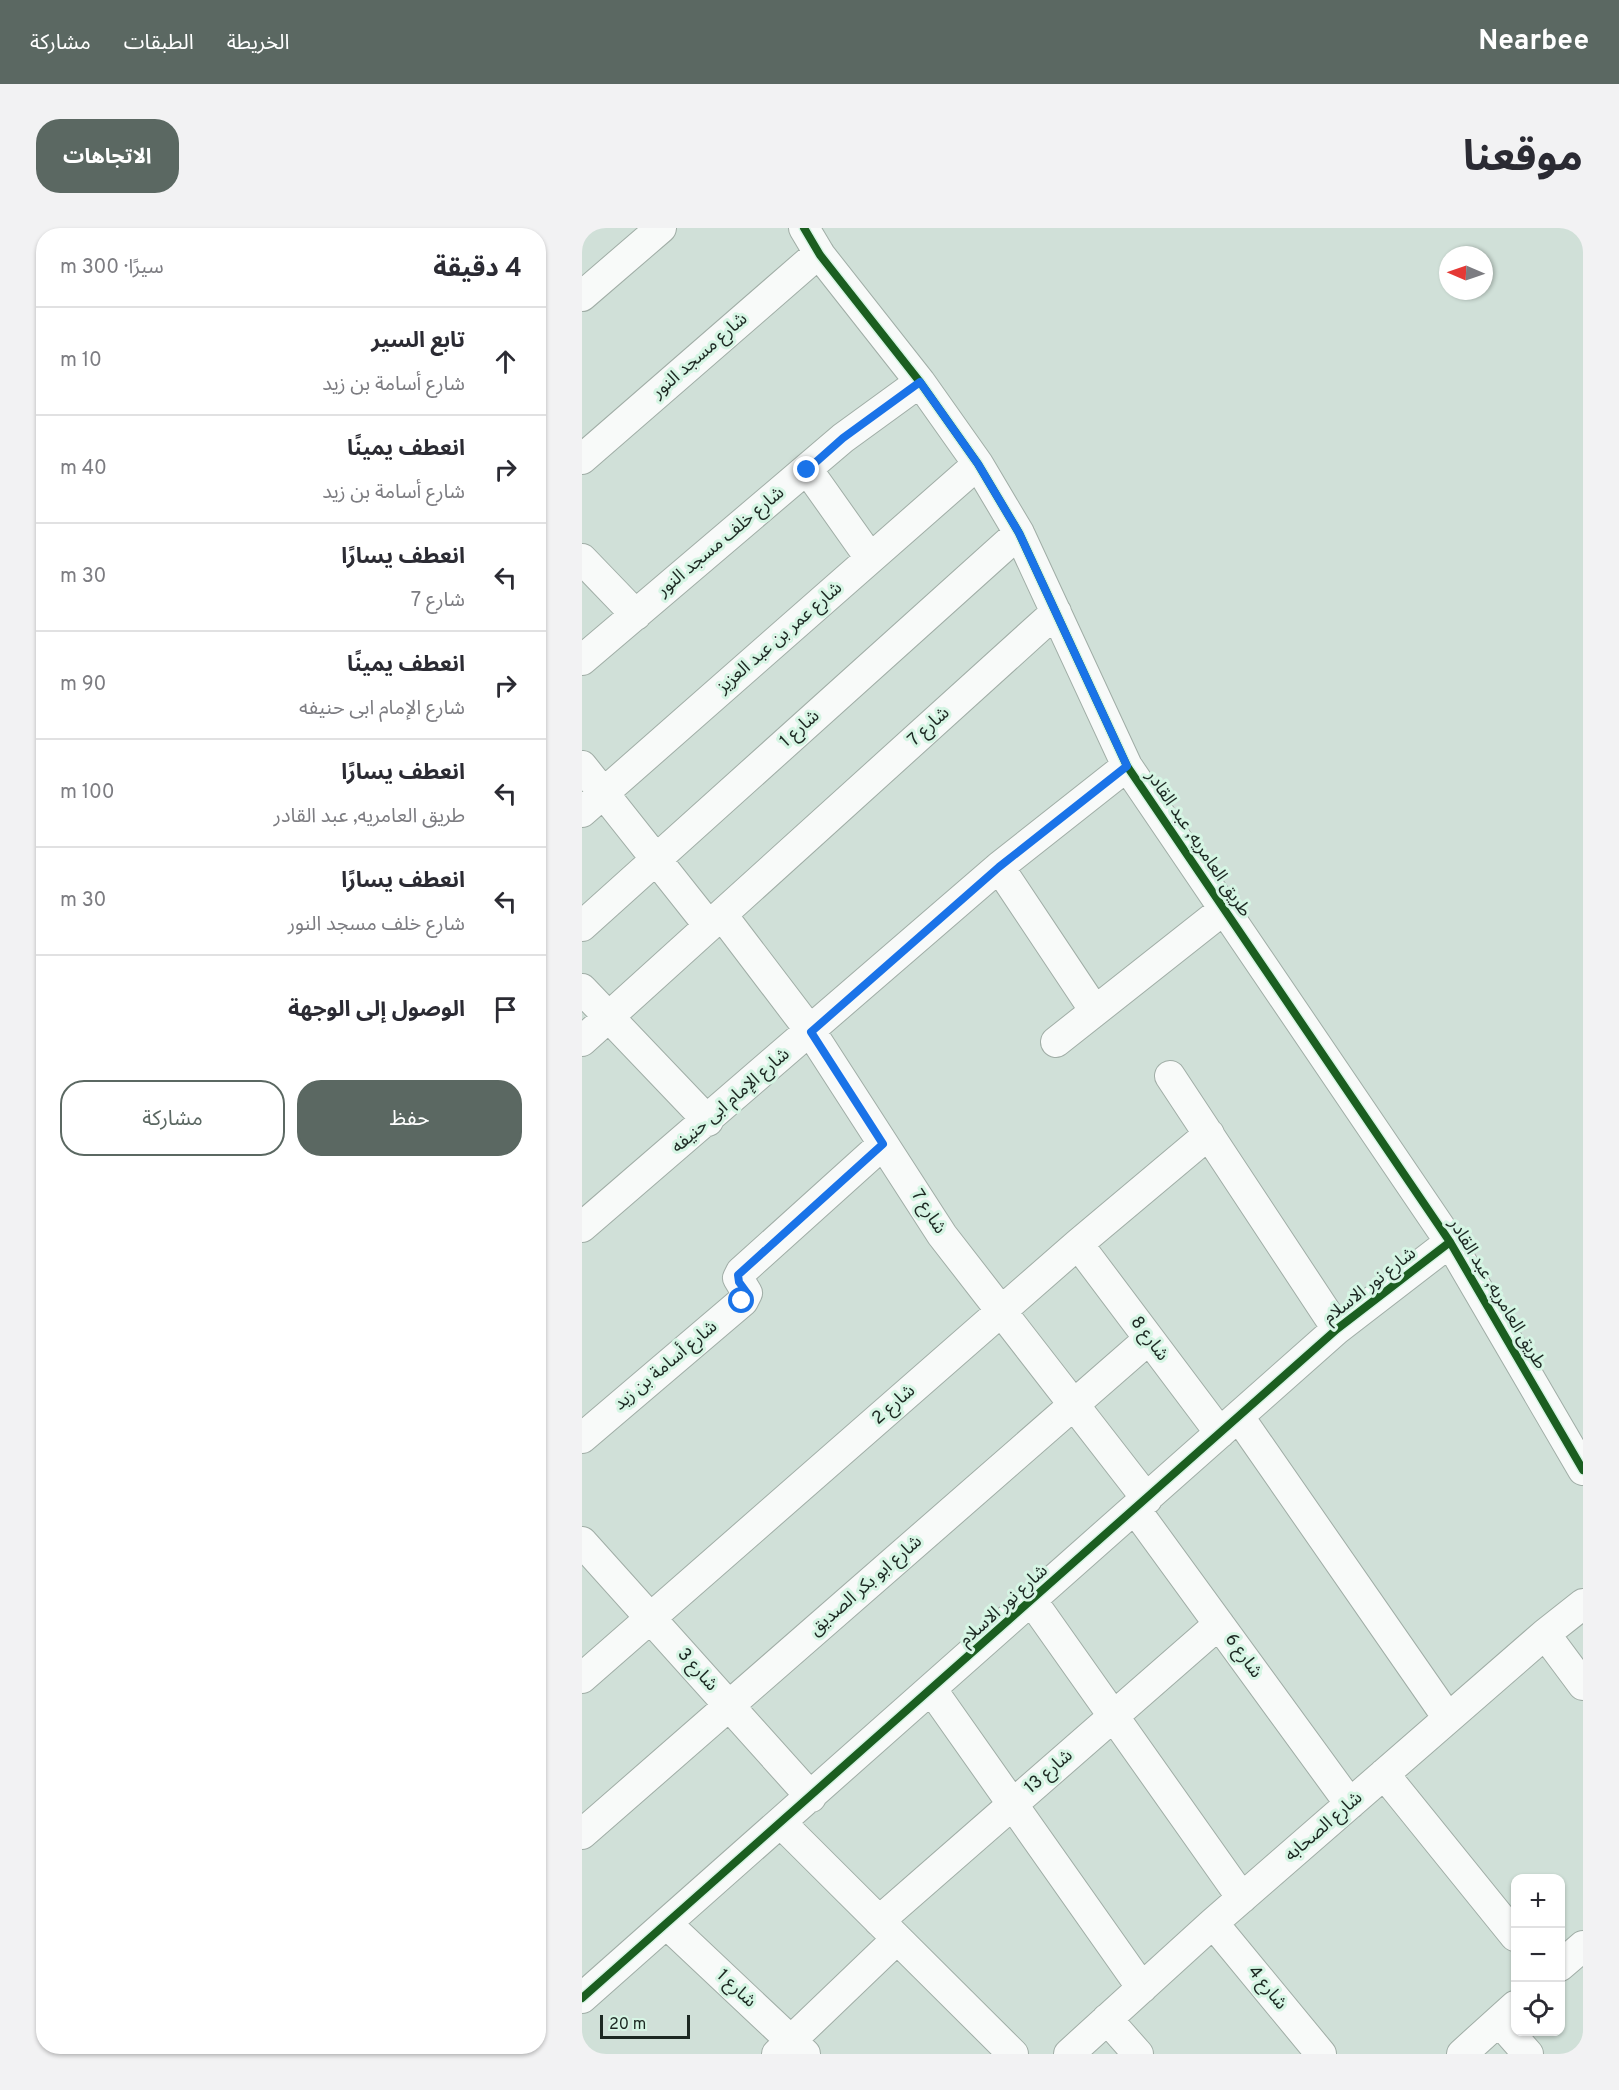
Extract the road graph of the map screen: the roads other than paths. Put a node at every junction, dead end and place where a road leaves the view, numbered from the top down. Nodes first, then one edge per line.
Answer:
1 (661, 228) edge
2 (804, 228) edge
3 (819, 253) junction
4 (582, 296) edge
5 (920, 382) junction
6 (582, 459) edge
7 (978, 464) junction
8 (807, 470) junction
9 (1019, 533) junction
10 (870, 558) junction
11 (582, 559) edge
12 (1056, 612) junction
13 (636, 615) junction
14 (582, 660) edge
15 (582, 766) edge
16 (1127, 766) junction
17 (593, 802) edge
18 (656, 857) junction
19 (999, 867) junction
20 (1223, 910) junction
21 (716, 920) junction
22 (582, 926) edge
23 (582, 989) edge
24 (1095, 1011) junction
25 (609, 1017) junction
26 (811, 1032) junction
27 (582, 1041) edge
28 (1056, 1042) dead end
29 (1170, 1076) dead end
30 (708, 1121) junction
31 (1209, 1134) junction
32 (883, 1144) junction
33 (582, 1227) edge
34 (1450, 1242) junction
35 (1078, 1244) junction
36 (1001, 1311) junction
37 (1337, 1329) junction
38 (1149, 1339) junction
39 (1074, 1405) junction
40 (1230, 1425) junction
41 (582, 1438) edge
42 (1583, 1470) edge
43 (1141, 1504) junction
44 (582, 1542) edge
45 (1032, 1601) junction
46 (1583, 1604) edge
47 (650, 1618) junction
48 (1219, 1624) junction
49 (1545, 1634) junction
50 (582, 1678) edge
51 (1583, 1685) edge
52 (932, 1690) junction
53 (729, 1706) junction
54 (1113, 1716) junction
55 (1448, 1718) junction
56 (1384, 1774) junction
57 (811, 1797) junction
58 (1013, 1804) junction
59 (1350, 1804) junction
60 (781, 1823) junction
61 (582, 1834) edge
62 (1242, 1898) junction
63 (1214, 1923) junction
64 (667, 1924) junction
65 (888, 1930) junction
66 (1511, 1931) edge
67 (1583, 1946) edge
68 (1565, 1962) edge
69 (1142, 1988) junction
70 (582, 1998) edge
71 (1507, 2014) edge
72 (1107, 2019) junction
73 (791, 2050) edge
74 (1013, 2054) edge
75 (1068, 2054) edge
76 (1138, 2054) edge
77 (1321, 2054) edge
78 (1462, 2054) edge
79 (1528, 2054) edge

1 - 4 street
2 - 3 street, طريق العامريه, عبد القادر
3 - 5 street, طريق العامريه, عبد القادر
3 - 6 street, شارع مسجد النور
5 - 7 street, طريق العامريه, عبد القادر
5 - 8 street, شارع خلف مسجد النور
7 - 9 street, طريق العامريه, عبد القادر
7 - 10 street, شارع عمر بن عبد العزيز
8 - 10 street
8 - 13 street, شارع خلف مسجد النور
9 - 12 street, طريق العامريه, عبد القادر
9 - 18 street, شارع 1
10 - 17 street, شارع عمر بن عبد العزيز
11 - 13 street
12 - 16 street, طريق العامريه, عبد القادر
12 - 21 street, شارع 7
13 - 14 street, شارع خلف مسجد النور
15 - 17 street
16 - 19 street, شارع الإمام ابى حنيفه
16 - 20 street, طريق العامريه, عبد القادر
17 - 18 street
18 - 21 street
18 - 22 street, شارع 1
19 - 24 street
19 - 26 street, شارع الإمام ابى حنيفه
20 - 24 street
20 - 34 street, طريق العامريه, عبد القادر
21 - 25 street, شارع 7
21 - 26 street, شارع 7
23 - 25 street
24 - 28 street
25 - 27 street, شارع 7
25 - 30 street
26 - 30 street, شارع الإمام ابى حنيفه
26 - 32 street, شارع 7
29 - 31 street
30 - 33 street, شارع الإمام ابى حنيفه
31 - 35 street, شارع 2
31 - 37 street
32 - 36 street, شارع 7
32 - 41 street, شارع أسامة بن زيد
34 - 37 street, شارع نور الاسلام
34 - 42 street, طريق العامريه, عبد القادر
35 - 36 street, شارع 2
35 - 38 street, شارع 8
36 - 39 street, شارع 7
36 - 47 street, شارع 2
37 - 40 street, شارع نور الاسلام
38 - 39 street, شارع ابو بكر الصديق
38 - 40 street, شارع 8
39 - 43 street, شارع 7
39 - 53 street, شارع ابو بكر الصديق
40 - 43 street, شارع نور الاسلام
40 - 55 street, شارع 8
43 - 45 street, شارع نور الاسلام
43 - 48 street, شارع 6
44 - 47 street, شارع 3
45 - 52 street, شارع نور الاسلام
45 - 54 street
46 - 49 street, شارع الصحابه
47 - 50 street, شارع 2
47 - 53 street, شارع 3
48 - 54 street, شارع 13
48 - 59 street, شارع 6
49 - 51 street
49 - 55 street, شارع الصحابه
52 - 57 street, شارع نور الاسلام
52 - 58 street
53 - 57 street, شارع 3
53 - 61 street, شارع ابو بكر الصديق
54 - 58 street, شارع 13
54 - 62 street
55 - 56 street, شارع الصحابه
56 - 59 street, شارع الصحابه
56 - 66 street
57 - 60 street, شارع نور الاسلام
58 - 65 street, شارع 13
58 - 69 street
59 - 62 street, شارع الصحابه
60 - 64 street, شارع نور الاسلام
60 - 65 street
62 - 63 street, شارع الصحابه
63 - 69 street, شارع الصحابه
63 - 77 street, شارع 4
64 - 70 street, شارع نور الاسلام
64 - 73 street, شارع 1
65 - 73 street, شارع 13
65 - 74 street
67 - 68 street
69 - 72 street, شارع الصحابه
71 - 78 street
71 - 79 street
72 - 75 street, شارع الصحابه
72 - 76 street

